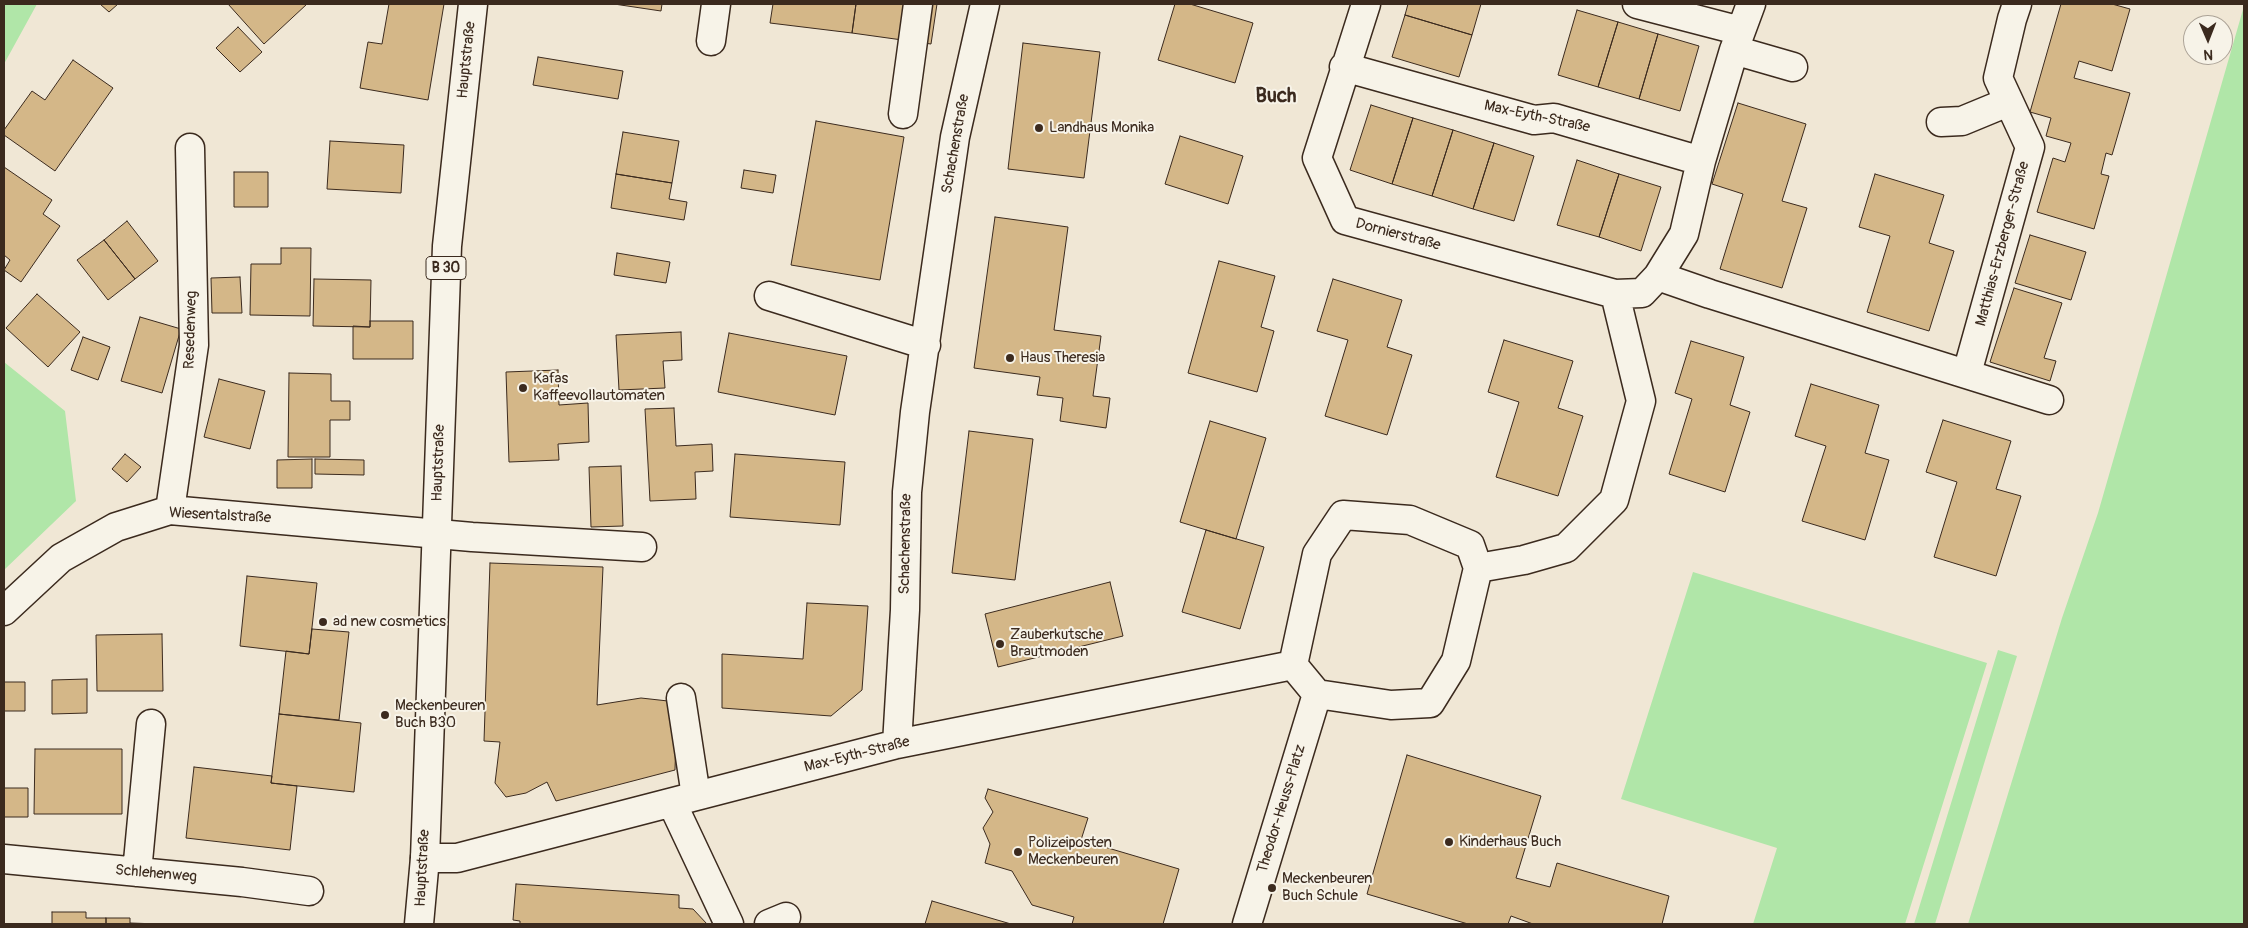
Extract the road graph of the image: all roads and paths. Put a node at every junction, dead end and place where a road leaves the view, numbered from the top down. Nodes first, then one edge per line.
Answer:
1 (473, 4) edge
2 (716, 4) edge
3 (918, 4) edge
4 (985, 4) edge
5 (1366, 4) edge
6 (1637, 4) edge
7 (1751, 4) edge
8 (2017, 4) edge
9 (1738, 41) junction
10 (711, 42) dead end
11 (1793, 66) dead end
12 (1344, 67) junction
13 (2008, 102) junction
14 (902, 114) dead end
15 (1941, 122) dead end
16 (190, 148) dead end
17 (1701, 161) junction
18 (1658, 276) junction
19 (1615, 294) junction
20 (769, 296) dead end
21 (926, 345) junction
22 (1967, 373) junction
23 (2049, 400) dead end
24 (170, 510) junction
25 (437, 534) junction
26 (642, 547) dead end
27 (1478, 568) junction
28 (4, 611) edge
29 (1293, 665) junction
30 (1317, 694) junction
31 (681, 698) dead end
32 (151, 724) dead end
33 (897, 744) junction
34 (684, 799) junction
35 (425, 858) junction
36 (4, 859) edge
37 (137, 872) junction
38 (309, 891) dead end
39 (419, 924) edge
40 (728, 924) edge
41 (1246, 924) edge

1 - 25 street, Hauptstraße / B 30
2 - 10 street
3 - 14 street
4 - 21 street, Schachenstraße
5 - 12 street, Dornierstraße
6 - 9 street
7 - 9 street
8 - 13 street, Matthias-Erzberger-Straße
9 - 11 street
9 - 17 street
12 - 17 street, Max-Eyth-Straße
12 - 19 street, Dornierstraße
13 - 15 street
13 - 22 street, Matthias-Erzberger-Straße
16 - 24 street, Resedenweg
17 - 18 street
18 - 19 street
18 - 22 street
19 - 27 street
20 - 21 street
21 - 33 street, Schachenstraße
22 - 23 street
24 - 25 street, Wiesentalstraße
24 - 28 street, Wiesentalstraße
25 - 26 street, Wiesentalstraße
25 - 35 street, Hauptstraße / B 30
27 - 29 street
27 - 30 street
29 - 30 street
29 - 33 street, Max-Eyth-Straße
30 - 41 street, Theodor-Heuss-Platz
31 - 34 street
32 - 37 street
33 - 34 street, Max-Eyth-Straße
34 - 35 street, Max-Eyth-Straße
34 - 40 street
35 - 39 street, Hauptstraße / B 30
36 - 37 street, Schlehenweg
37 - 38 street, Schlehenweg

